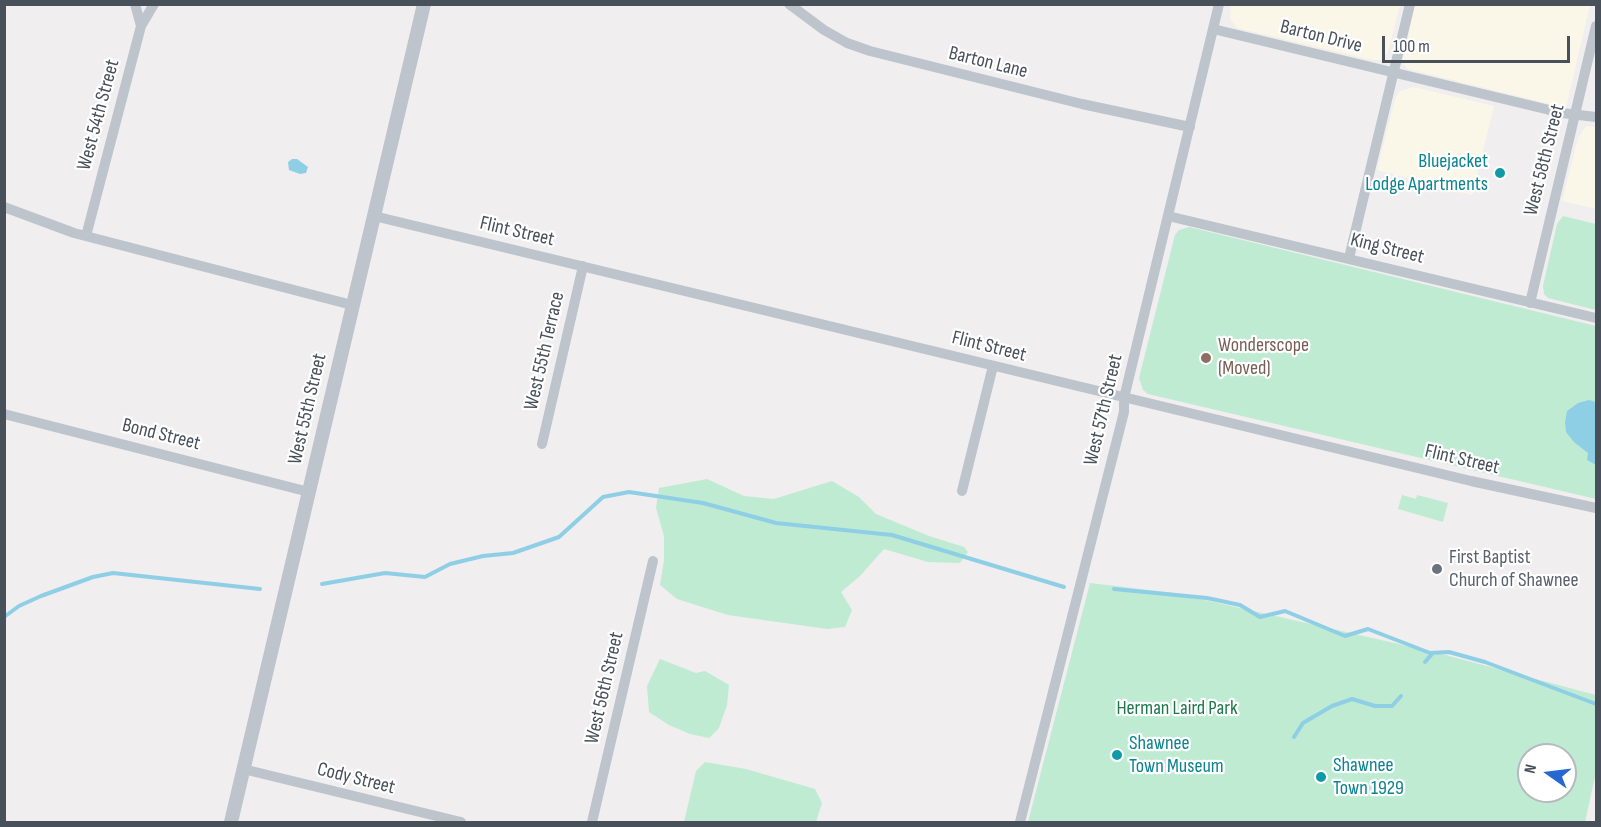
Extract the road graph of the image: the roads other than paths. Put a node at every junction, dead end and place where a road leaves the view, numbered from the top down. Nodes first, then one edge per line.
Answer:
1 (135, 4) edge
2 (154, 4) edge
3 (424, 4) edge
4 (789, 4) edge
5 (1219, 4) edge
6 (1410, 4) edge
7 (141, 26) junction
8 (1596, 26) edge
9 (1213, 29) junction
10 (1394, 74) junction
11 (1575, 114) junction
12 (1596, 117) edge
13 (1190, 127) junction
14 (4, 207) edge
15 (375, 216) junction
16 (1168, 216) junction
17 (86, 236) junction
18 (1349, 258) junction
19 (583, 266) junction
20 (1530, 303) junction
21 (352, 305) junction
22 (1596, 318) edge
23 (993, 366) junction
24 (1124, 398) junction
25 (5, 418) edge
26 (542, 444) dead end
27 (962, 490) dead end
28 (309, 492) junction
29 (1596, 508) edge
30 (653, 561) dead end
31 (243, 770) junction
32 (231, 822) edge
33 (461, 822) edge
34 (592, 822) edge
35 (1020, 822) edge

1 - 7 street, West 54th Street
2 - 7 street
3 - 15 street, West 55th Street
4 - 13 street, Barton Lane
5 - 9 street, West 57th Street
6 - 10 street
7 - 17 street, West 54th Street
8 - 11 street, West 58th Street
9 - 10 street, Barton Drive
9 - 13 street, West 57th Street
10 - 11 street, Barton Drive
10 - 18 street
11 - 12 street, Barton Drive
11 - 20 street, West 58th Street
13 - 16 street, West 57th Street
14 - 17 street
15 - 19 street, Flint Street
15 - 21 street, West 55th Street
16 - 18 street, King Street
16 - 24 street, West 57th Street
17 - 21 street
18 - 20 street, King Street
19 - 23 street, Flint Street
19 - 26 street, West 55th Terrace
20 - 22 street, King Street
21 - 28 street, West 55th Street
23 - 24 street, Flint Street
23 - 27 street
24 - 29 street, Flint Street
24 - 35 street, West 57th Street
25 - 28 street, Bond Street
28 - 31 street, West 55th Street
30 - 34 street, West 56th Street
31 - 32 street, West 55th Street
31 - 33 street, Cody Street

